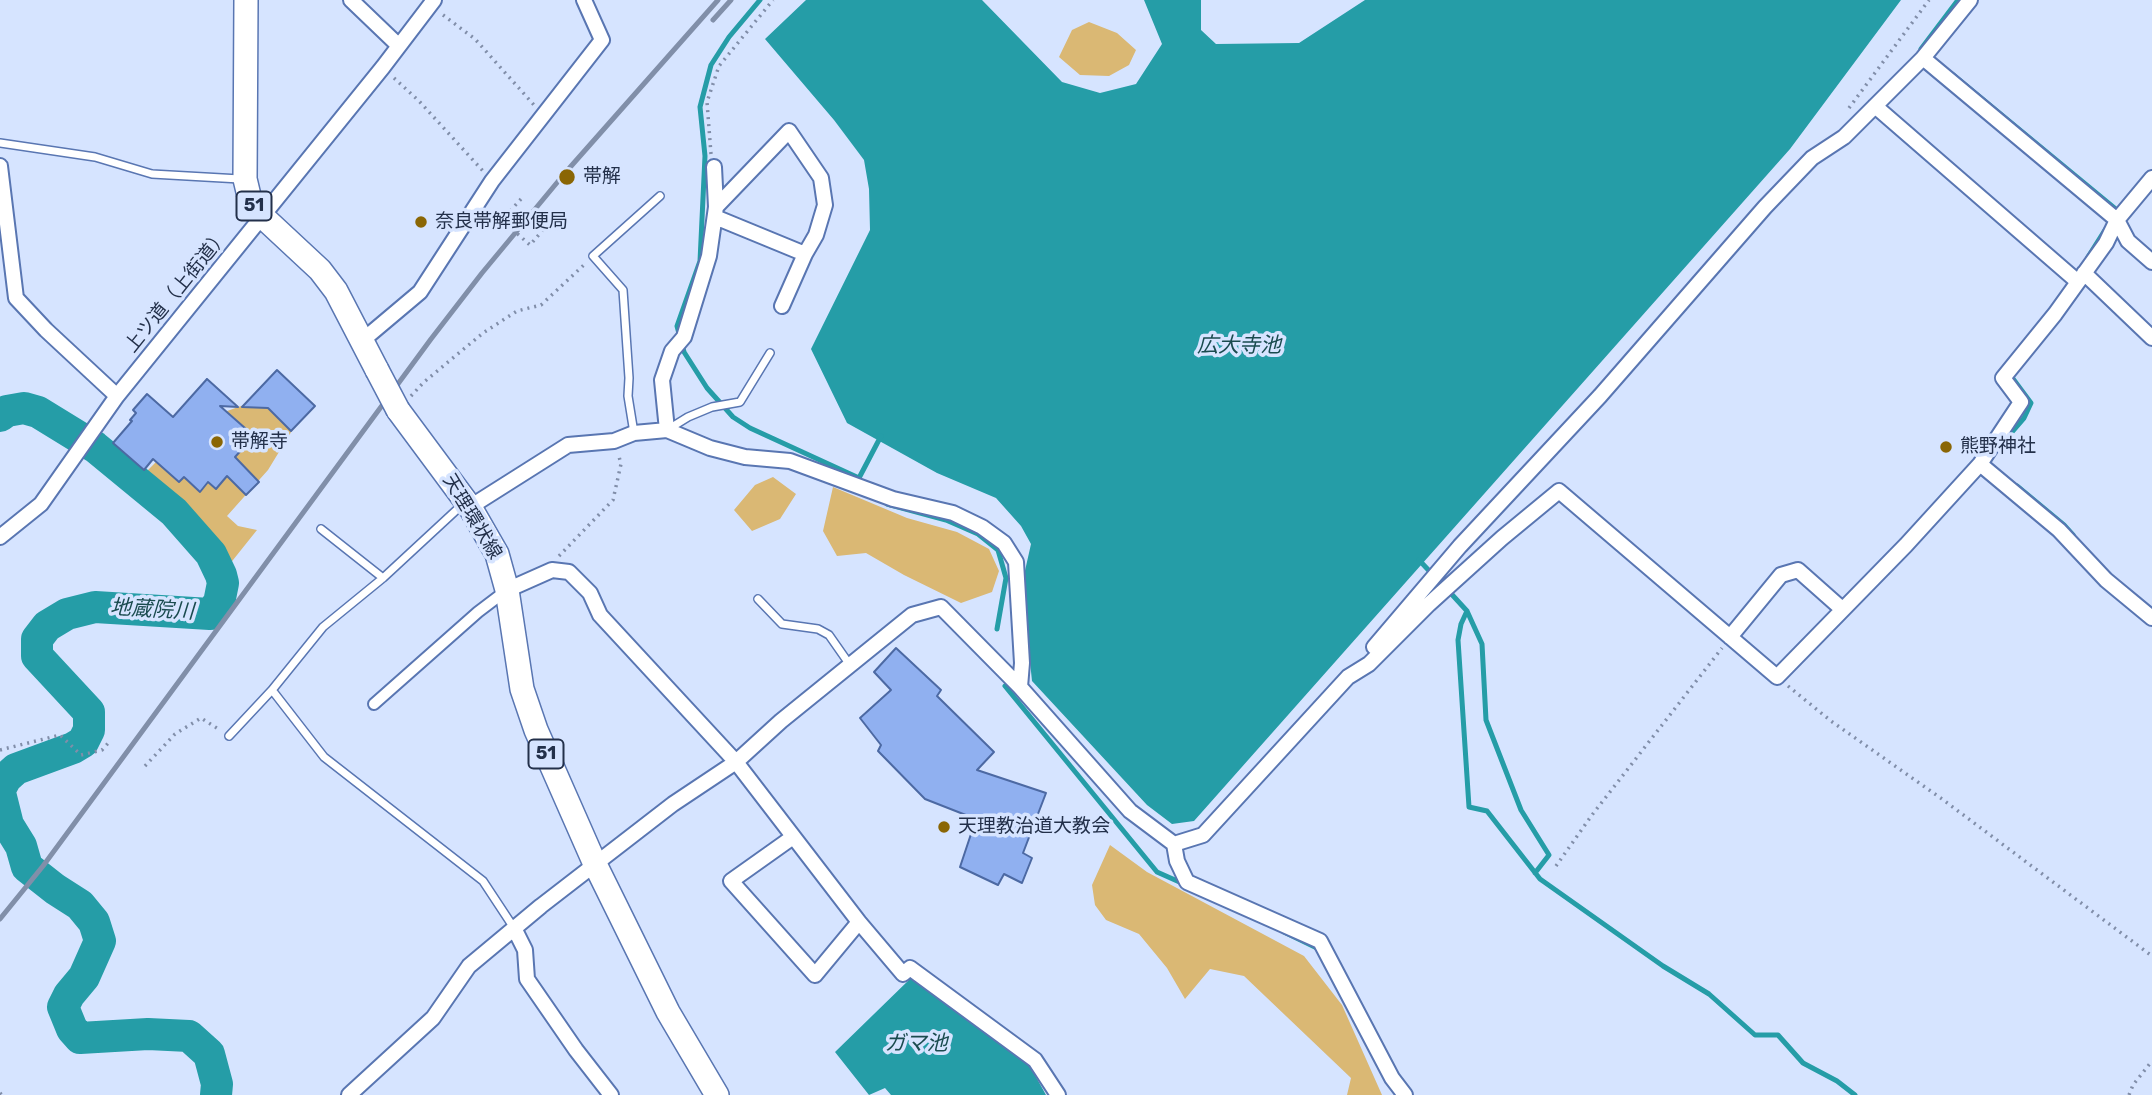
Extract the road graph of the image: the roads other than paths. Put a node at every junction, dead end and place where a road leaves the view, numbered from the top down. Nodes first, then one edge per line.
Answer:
1 (246, 0) edge
2 (351, 0) edge
3 (584, 0) edge
4 (1969, 0) edge
5 (432, 2) edge
6 (399, 46) junction
7 (1923, 58) junction
8 (1875, 106) junction
9 (0, 143) edge
10 (0, 166) edge
11 (714, 167) road end
12 (2152, 178) edge
13 (245, 179) junction
14 (660, 196) dead end
15 (715, 212) junction
16 (262, 216) junction
17 (2118, 220) junction
18 (804, 254) junction
19 (2152, 262) edge
20 (2081, 278) junction
21 (782, 306) dead end
22 (2152, 338) edge
23 (363, 340) junction
24 (770, 353) dead end
25 (117, 396) junction
26 (667, 430) junction
27 (634, 433) junction
28 (1980, 464) junction
29 (468, 504) junction
30 (321, 529) dead end
31 (0, 537) edge
32 (383, 578) junction
33 (507, 590) junction
34 (758, 599) dead end
35 (1842, 609) junction
36 (2152, 618) edge
37 (1730, 638) junction
38 (850, 665) junction
39 (1348, 677) junction
40 (1020, 687) junction
41 (272, 690) junction
42 (374, 704) dead end
43 (229, 736) road end
44 (736, 762) junction
45 (793, 837) junction
46 (1174, 844) junction
47 (595, 864) junction
48 (859, 922) junction
49 (514, 928) junction
50 (349, 1095) edge
51 (611, 1095) edge
52 (717, 1095) edge
53 (1058, 1095) edge
54 (1405, 1095) edge

1 - 13 main road, 天理環状線 / 51
2 - 6 street
3 - 23 street
4 - 7 street
5 - 6 street, 上ツ道（上街道）
6 - 16 street, 上ツ道（上街道）
7 - 8 street
7 - 17 street
8 - 20 street
8 - 39 street
9 - 13 lane
10 - 25 street
11 - 15 street
12 - 17 street
13 - 16 main road, 天理環状線 / 51
14 - 27 lane
15 - 18 street
15 - 18 street
15 - 26 street
16 - 23 main road, 天理環状線 / 51
16 - 25 street, 上ツ道（上街道）
17 - 19 street
17 - 20 street
18 - 21 street
20 - 22 street
20 - 28 street
23 - 29 main road, 天理環状線 / 51, bridge
24 - 26 lane
25 - 31 street, 上ツ道（上街道）
26 - 27 street
26 - 40 street
27 - 29 street
28 - 35 street
28 - 36 street
29 - 32 lane
29 - 33 main road, 天理環状線 / 51
30 - 32 lane
32 - 41 lane
33 - 42 street
33 - 44 street
33 - 47 main road, 天理環状線 / 51
34 - 38 lane
35 - 37 street
35 - 37 street
37 - 39 street
38 - 40 street
38 - 44 street
39 - 46 street
40 - 46 street
41 - 43 lane
41 - 49 lane
44 - 45 street
44 - 47 street
45 - 48 street
45 - 48 street
46 - 54 street
47 - 49 street
47 - 52 main road, 天理環状線 / 51
48 - 53 street
49 - 50 street
49 - 51 street

